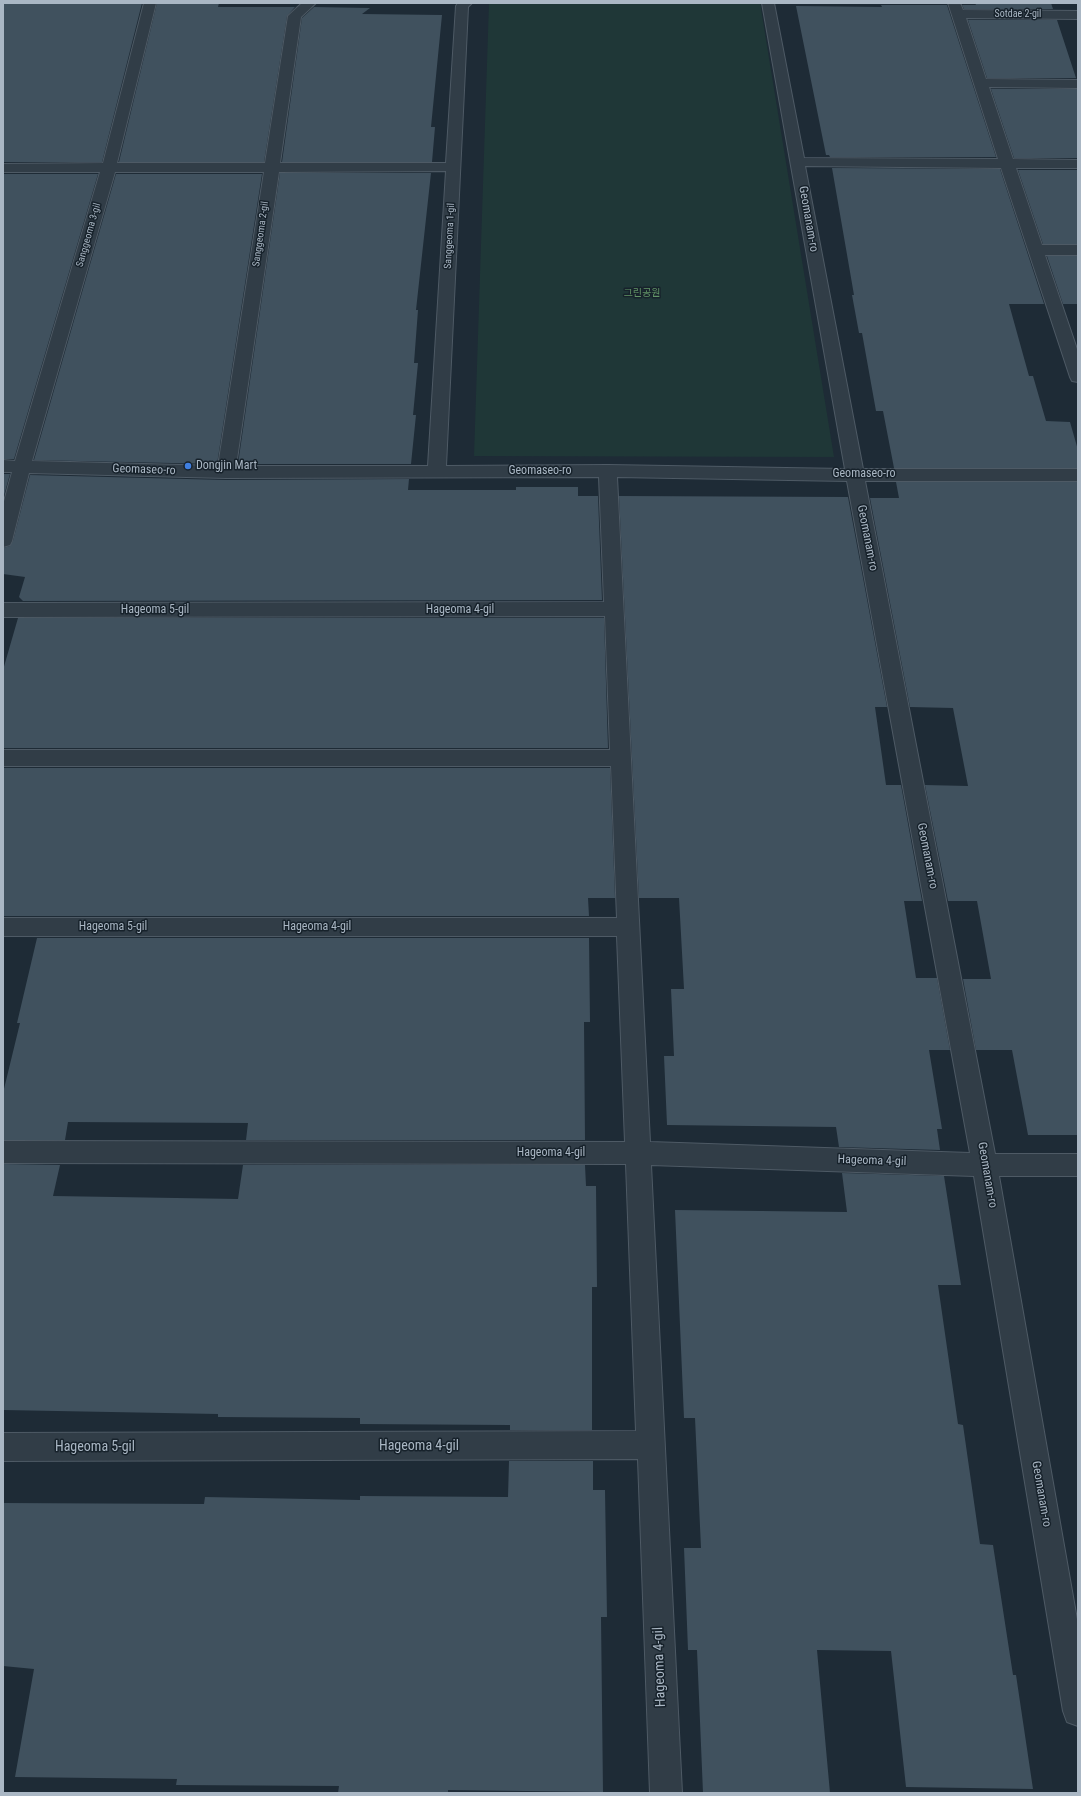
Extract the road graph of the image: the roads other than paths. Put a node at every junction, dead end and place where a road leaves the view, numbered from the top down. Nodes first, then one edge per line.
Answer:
1 (150, 3) edge
2 (310, 3) edge
3 (466, 3) edge
4 (768, 3) edge
5 (956, 9) edge
6 (1078, 14) edge
7 (981, 83) junction
8 (1078, 84) edge
9 (798, 162) junction
10 (1078, 164) edge
11 (1008, 165) junction
12 (271, 167) junction
13 (454, 167) junction
14 (3, 168) edge
15 (109, 168) junction
16 (1036, 250) junction
17 (1078, 250) edge
18 (1074, 354) edge
19 (1078, 377) edge
20 (3, 466) edge
21 (22, 466) junction
22 (226, 472) junction
23 (437, 472) junction
24 (608, 472) junction
25 (854, 475) junction
26 (1078, 475) edge
27 (3, 541) edge
28 (614, 609) junction
29 (3, 610) edge
30 (306, 610) joint
31 (3, 758) edge
32 (621, 758) junction
33 (3, 927) edge
34 (271, 927) joint
35 (628, 927) junction
36 (3, 1152) edge
37 (638, 1153) junction
38 (1078, 1164) edge
39 (985, 1165) junction
40 (651, 1445) junction
41 (3, 1446) edge
42 (187, 1447) joint
43 (1078, 1711) edge
44 (666, 1793) edge

1 - 15 street, Sanggeoma 3-gil
2 - 12 street, Sanggeoma 2-gil
3 - 13 street, Sanggeoma 1-gil
4 - 9 street, Geomanam-ro
5 - 6 street, Sotdae 2-gil
5 - 7 street, Sotdae 2-gil
7 - 8 street
7 - 11 street, Sotdae 2-gil
9 - 11 street
9 - 25 street, Geomanam-ro
10 - 11 street
11 - 16 street, Sotdae 2-gil
12 - 13 street
12 - 15 street
12 - 22 street, Sanggeoma 2-gil
13 - 23 street, Sanggeoma 1-gil
14 - 15 street
15 - 21 street, Sanggeoma 3-gil
16 - 17 street
16 - 18 street, Sotdae 2-gil
18 - 19 street, Sotdae 2-gil
20 - 21 street, Geomaseo-ro
21 - 22 street, Geomaseo-ro
21 - 27 street
22 - 23 street, Geomaseo-ro
23 - 24 street, Geomaseo-ro
24 - 25 street, Geomaseo-ro
24 - 28 street, Hageoma 4-gil
25 - 26 street, Geomaseo-ro
25 - 39 street, Geomanam-ro
28 - 30 street, Hageoma 4-gil
28 - 32 street, Hageoma 4-gil
29 - 30 street, Hageoma 5-gil
31 - 32 street
32 - 35 street, Hageoma 4-gil
33 - 34 street, Hageoma 5-gil
34 - 35 street, Hageoma 4-gil
35 - 37 street, Hageoma 4-gil
36 - 37 street, Hageoma 4-gil
37 - 39 street, Hageoma 4-gil
37 - 40 street, Hageoma 4-gil
38 - 39 street, Hageoma 4-gil
39 - 43 street, Geomanam-ro
40 - 42 street, Hageoma 4-gil
40 - 44 street, Hageoma 4-gil
41 - 42 street, Hageoma 5-gil

